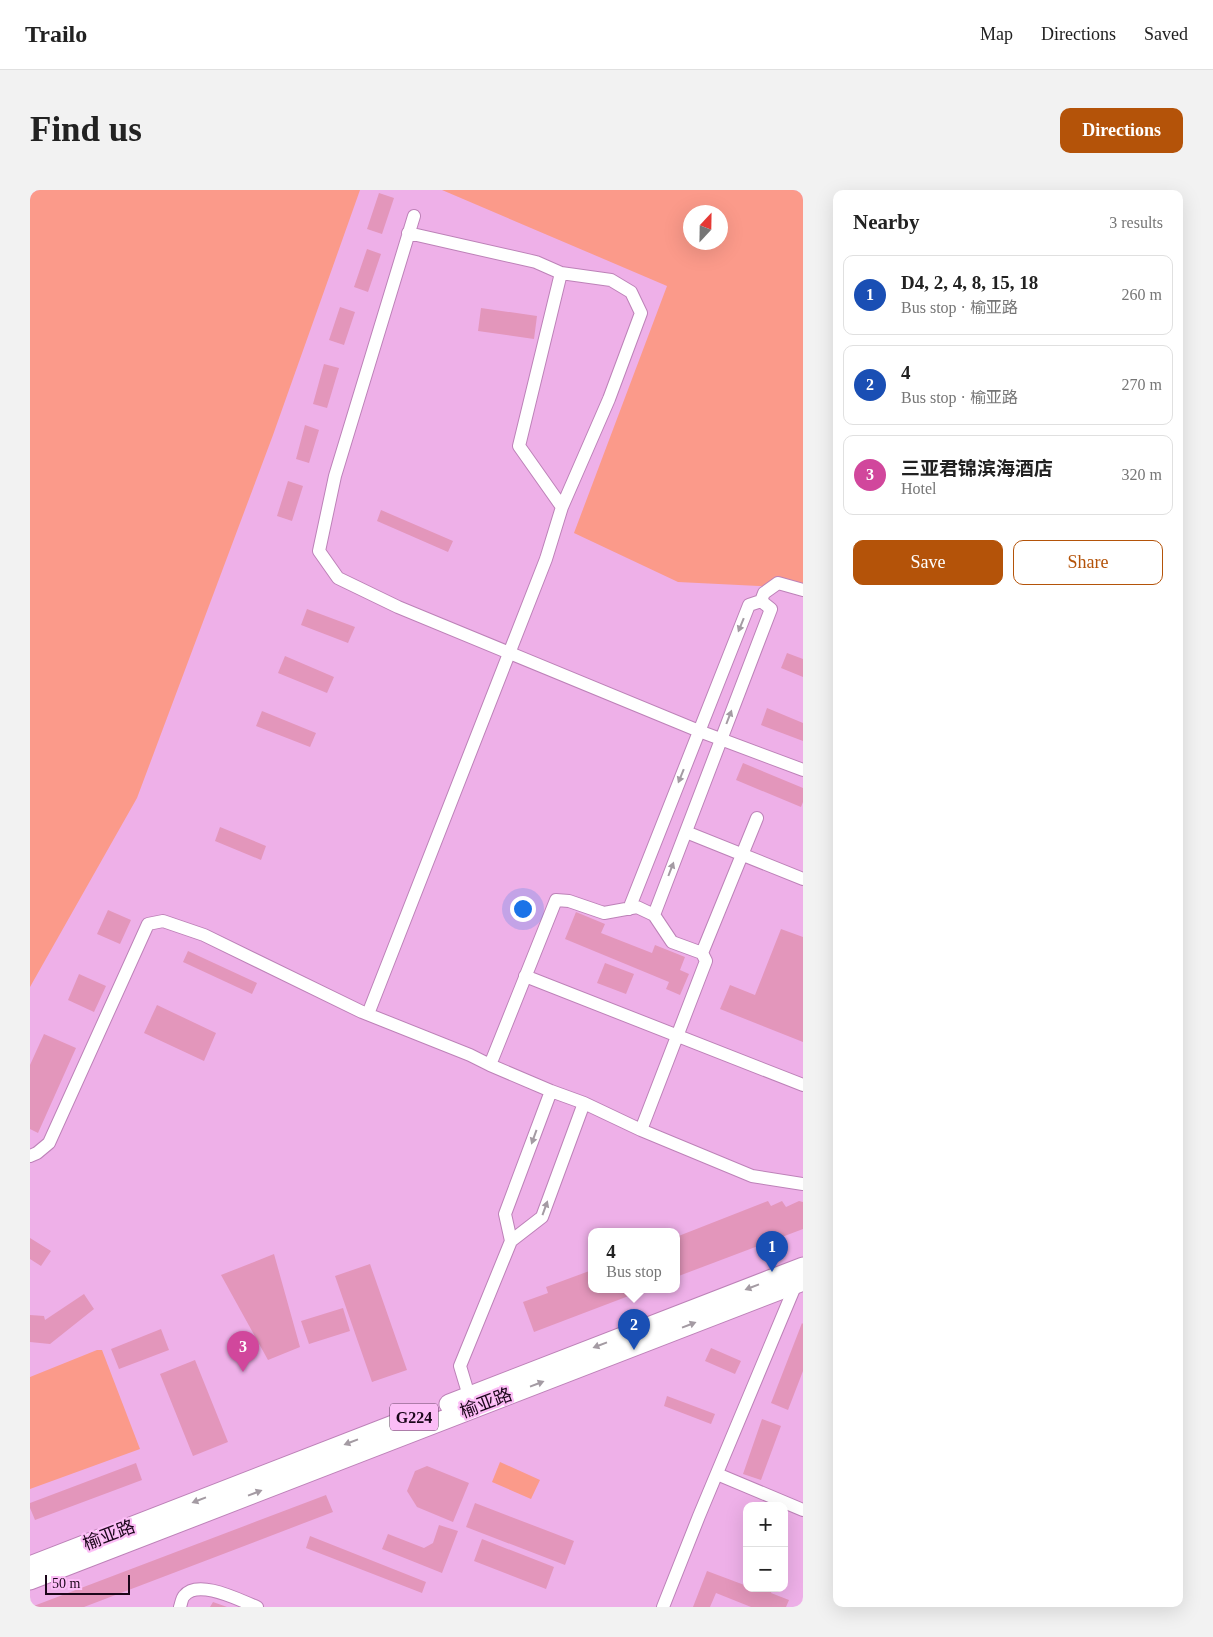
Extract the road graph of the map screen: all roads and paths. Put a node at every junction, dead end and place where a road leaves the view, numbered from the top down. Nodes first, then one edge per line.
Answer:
1 (414, 216) dead end
2 (408, 233) junction
3 (561, 273) junction
4 (562, 507) junction
5 (803, 590) edge
6 (761, 602) junction
7 (510, 652) junction
8 (699, 731) junction
9 (721, 738) junction
10 (803, 770) edge
11 (757, 818) dead end
12 (686, 832) junction
13 (742, 855) junction
14 (803, 879) edge
15 (629, 909) junction
16 (654, 915) junction
17 (702, 953) junction
18 (525, 976) junction
19 (368, 1014) junction
20 (677, 1036) junction
21 (490, 1065) junction
22 (803, 1085) edge
23 (551, 1091) junction
24 (584, 1103) junction
25 (641, 1130) junction
26 (30, 1156) edge
27 (803, 1184) edge
28 (511, 1241) junction
29 (801, 1278) edge
30 (469, 1396) junction
31 (717, 1474) junction
32 (803, 1510) edge
33 (30, 1566) edge
34 (30, 1580) edge
35 (255, 1606) edge
36 (180, 1607) edge
37 (663, 1607) edge

1 - 2 lane
2 - 3 lane
2 - 7 lane
3 - 4 lane
3 - 4 lane
4 - 7 lane
5 - 6 lane
6 -> 8 lane
9 -> 6 lane
7 - 8 lane
7 - 19 lane
8 - 9 lane
8 -> 15 lane
9 - 10 lane
9 - 12 lane
11 - 13 lane
12 - 13 lane
16 -> 12 lane
13 - 14 lane
13 - 17 lane
15 - 16 lane
15 - 18 lane
16 - 17 lane
17 - 20 lane
18 - 20 lane
18 - 21 lane
19 - 21 lane
19 - 26 lane
20 - 22 lane
20 - 25 lane
21 - 23 lane
23 - 24 lane
23 -> 28 lane
24 - 25 lane
28 -> 24 lane
25 - 27 lane
28 - 30 lane
29 -> 30 highway, 榆亚路 / G224
29 - 31 lane
34 -> 29 highway, 榆亚路 / G224
30 -> 33 highway, 榆亚路 / G224
31 - 32 lane
31 - 37 lane
35 - 36 lane

